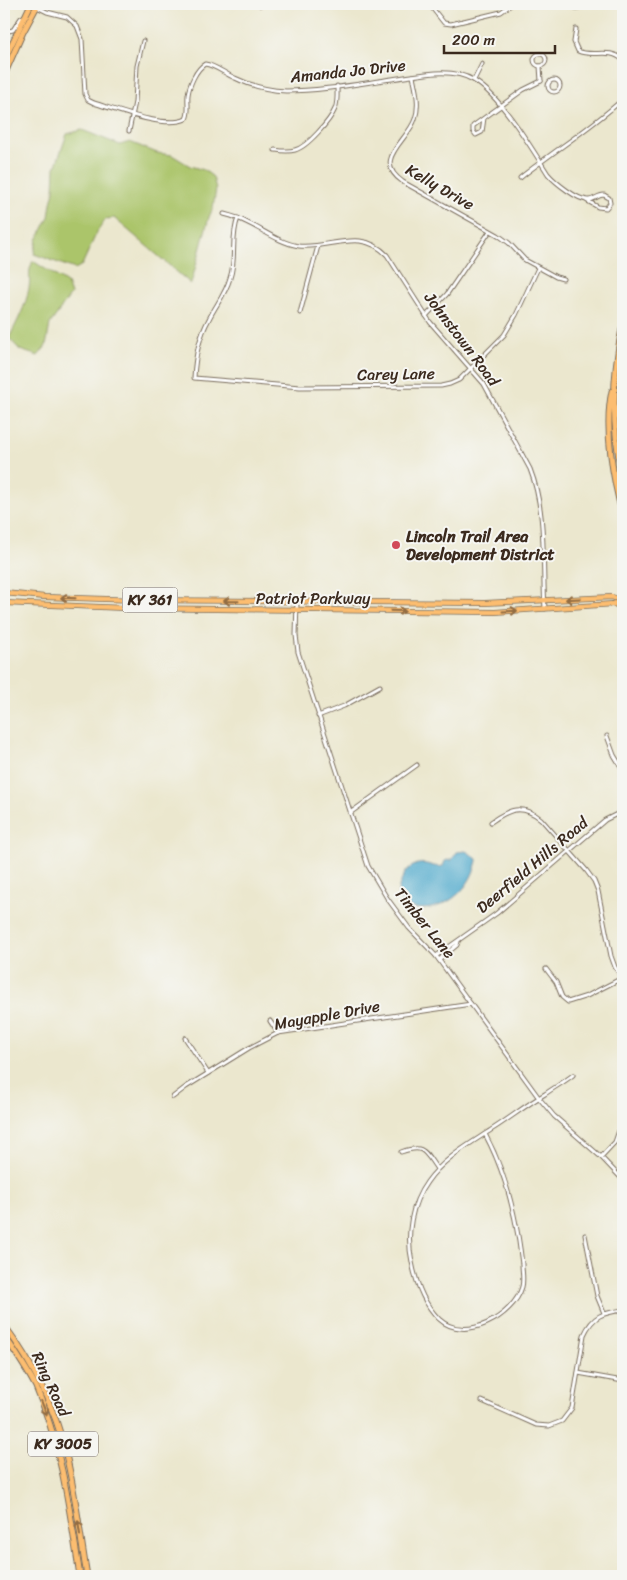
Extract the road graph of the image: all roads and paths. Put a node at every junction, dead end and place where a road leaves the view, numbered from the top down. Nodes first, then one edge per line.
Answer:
1 (34, 4) edge
2 (429, 4) edge
3 (512, 4) edge
4 (610, 4) edge
5 (576, 8) dead end
6 (25, 15) junction
7 (576, 30) dead end
8 (4, 32) edge
9 (4, 36) edge
10 (143, 41) dead end
11 (9, 49) junction
12 (4, 60) edge
13 (623, 60) edge
14 (482, 64) dead end
15 (540, 66) dead end
16 (4, 75) edge
17 (414, 76) junction
18 (474, 80) junction
19 (540, 81) junction
20 (548, 84) dead end
21 (337, 86) junction
22 (623, 99) edge
23 (501, 106) junction
24 (132, 114) junction
25 (484, 118) junction
26 (129, 131) dead end
27 (275, 150) dead end
28 (540, 162) junction
29 (520, 178) dead end
30 (584, 200) junction
31 (224, 214) dead end
32 (238, 218) junction
33 (490, 231) junction
34 (318, 246) junction
35 (538, 268) junction
36 (563, 279) dead end
37 (300, 314) dead end
38 (426, 316) junction
39 (623, 324) edge
40 (471, 368) junction
41 (615, 376) junction
42 (623, 382) edge
43 (623, 388) edge
44 (623, 424) edge
45 (623, 478) edge
46 (623, 515) edge
47 (4, 593) edge
48 (545, 601) junction
49 (623, 601) edge
50 (4, 602) edge
51 (297, 602) junction
52 (614, 604) joint
53 (545, 608) junction
54 (296, 610) junction
55 (380, 686) dead end
56 (318, 716) junction
57 (607, 736) dead end
58 (417, 765) dead end
59 (623, 770) edge
60 (623, 811) edge
61 (350, 814) junction
62 (491, 822) dead end
63 (569, 851) junction
64 (458, 942) junction
65 (436, 956) junction
66 (439, 960) junction
67 (546, 969) dead end
68 (622, 979) edge
69 (471, 1004) junction
70 (270, 1020) dead end
71 (278, 1033) junction
72 (185, 1038) dead end
73 (208, 1073) junction
74 (573, 1074) dead end
75 (172, 1097) dead end
76 (539, 1098) junction
77 (623, 1119) edge
78 (485, 1134) junction
79 (401, 1152) dead end
80 (601, 1157) junction
81 (437, 1169) junction
82 (623, 1180) edge
83 (585, 1235) dead end
84 (623, 1310) edge
85 (604, 1313) junction
86 (4, 1325) edge
87 (4, 1335) edge
88 (578, 1373) junction
89 (623, 1381) edge
90 (482, 1401) dead end
91 (80, 1576) edge
92 (87, 1576) edge

1 - 6 highway
1 - 16 highway
1 - 24 street, Amanda Jo Drive
2 - 3 street
4 - 5 street
6 - 8 street
6 - 11 highway
7 - 13 street
9 - 11 street
10 - 24 street
11 - 12 highway
14 - 18 street
15 - 19 street
17 - 18 street, Amanda Jo Drive
17 - 21 street, Amanda Jo Drive
17 - 33 street, Kelly Drive
18 - 23 street, Amanda Jo Drive
19 - 20 street
19 - 23 street
21 - 24 street, Amanda Jo Drive
21 - 27 street
22 - 28 street
23 - 25 street
23 - 28 street, Amanda Jo Drive
24 - 26 street
25 - 25 street
28 - 29 street
28 - 30 street, Amanda Jo Drive
30 - 30 street, Amanda Jo Drive
31 - 32 street, Johnstown Road
32 - 34 street, Johnstown Road
32 - 40 street, Carey Lane
33 - 35 street, Kelly Drive
33 - 38 street
34 - 37 street
34 - 38 street, Johnstown Road
35 - 36 street, Kelly Drive
35 - 40 street, Carey Lane
38 - 40 street, Johnstown Road
39 - 41 highway
40 - 48 street, Johnstown Road
41 - 45 highway
41 - 46 highway
42 - 43 highway
43 - 44 highway
51 -> 47 main road, Patriot Parkway / KY 361
49 -> 48 main road, Patriot Parkway / KY 361
48 - 51 main road, Patriot Parkway / KY 361
48 - 53 street, Johnstown Road
49 - 52 highway
50 - 54 main road, Patriot Parkway / KY 361
51 - 54 street, Timber Lane
52 - 53 main road, Patriot Parkway / KY 361
54 -> 53 main road, Patriot Parkway / KY 361
54 - 56 street, Timber Lane
55 - 56 street
56 - 61 street, Timber Lane
57 - 59 street
58 - 61 street
60 - 63 street, Deerfield Hills Road
61 - 65 street, Timber Lane
62 - 63 street
63 - 64 street, Deerfield Hills Road
63 - 68 street
64 - 65 street, Deerfield Hills Road
64 - 66 street, Deerfield Hills Road
65 - 66 street, Timber Lane
66 - 69 street, Timber Lane
67 - 68 street
69 - 71 street, Mayapple Drive
69 - 76 street, Timber Lane
70 - 71 street
71 - 73 street, Mayapple Drive
72 - 73 street
73 - 75 street, Mayapple Drive
74 - 76 street
76 - 78 street
76 - 80 street, Timber Lane
77 - 80 street
78 - 81 street
78 - 81 street
79 - 81 street
80 - 82 street, Timber Lane
83 - 85 street
84 - 85 street
85 - 88 street
92 -> 86 highway, Ring Road / KY 3005
87 -> 91 highway, Ring Road / KY 3005
88 - 89 street
88 - 90 street

